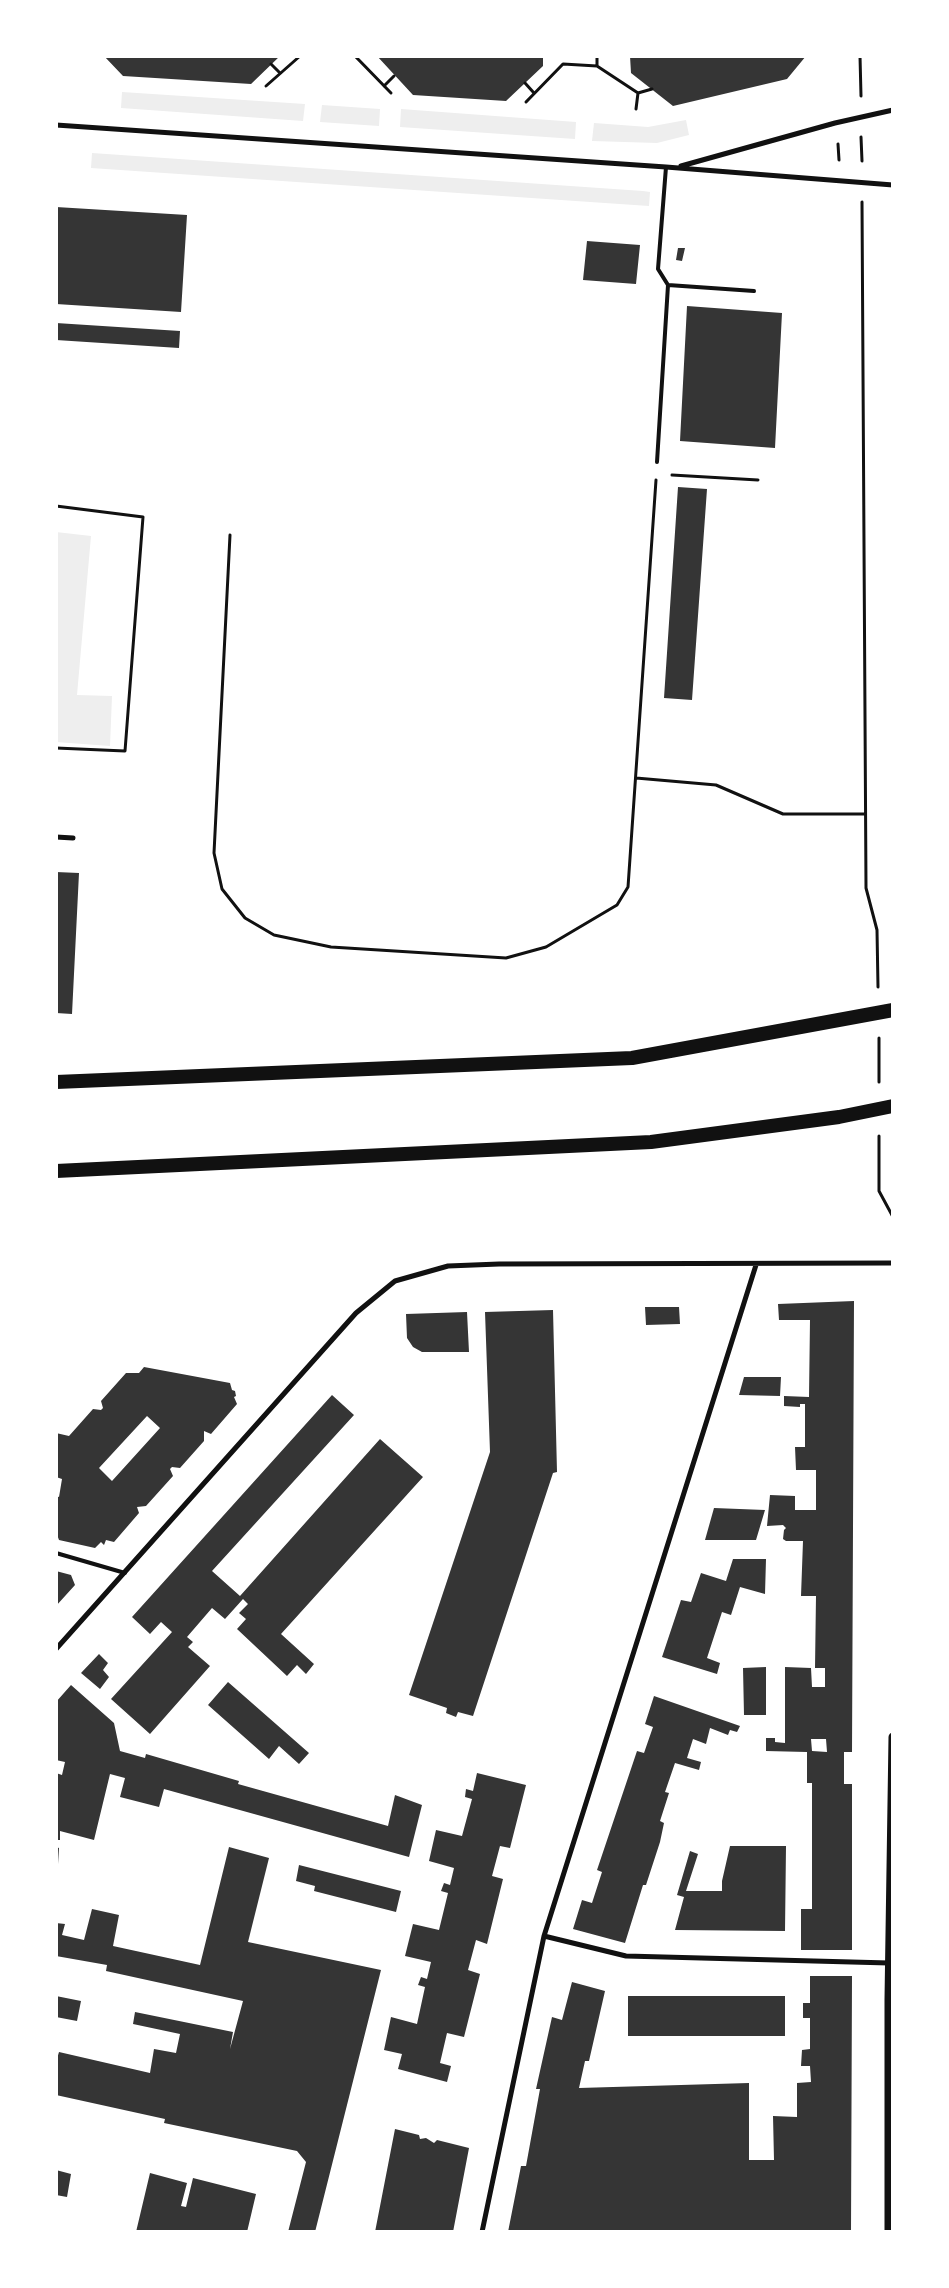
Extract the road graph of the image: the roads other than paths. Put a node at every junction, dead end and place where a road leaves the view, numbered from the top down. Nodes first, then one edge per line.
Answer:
1 (893, 110) edge
2 (56, 125) edge
3 (666, 167) junction
4 (676, 168) junction
5 (893, 185) edge
6 (668, 285) junction
7 (754, 291) dead end
8 (658, 462) dead end
9 (56, 837) edge
10 (73, 838) dead end
11 (893, 1010) edge
12 (56, 1082) edge
13 (893, 1106) edge
14 (56, 1172) edge
15 (893, 1263) edge
16 (756, 1265) junction
17 (56, 1553) edge
18 (125, 1573) junction
19 (56, 1649) edge
20 (893, 1736) edge
21 (544, 1936) junction
22 (890, 1963) junction
23 (482, 2232) edge
24 (889, 2232) edge

1 - 4 street
2 - 3 street
3 - 4 street
3 - 6 lane
4 - 5 street
6 - 7 lane
6 - 8 lane
9 - 10 street
11 - 12 highway
13 - 14 highway
15 - 16 street
16 - 18 street
16 - 21 street
17 - 18 lane
18 - 19 street
20 - 22 street
21 - 22 street
21 - 23 street
22 - 24 street

